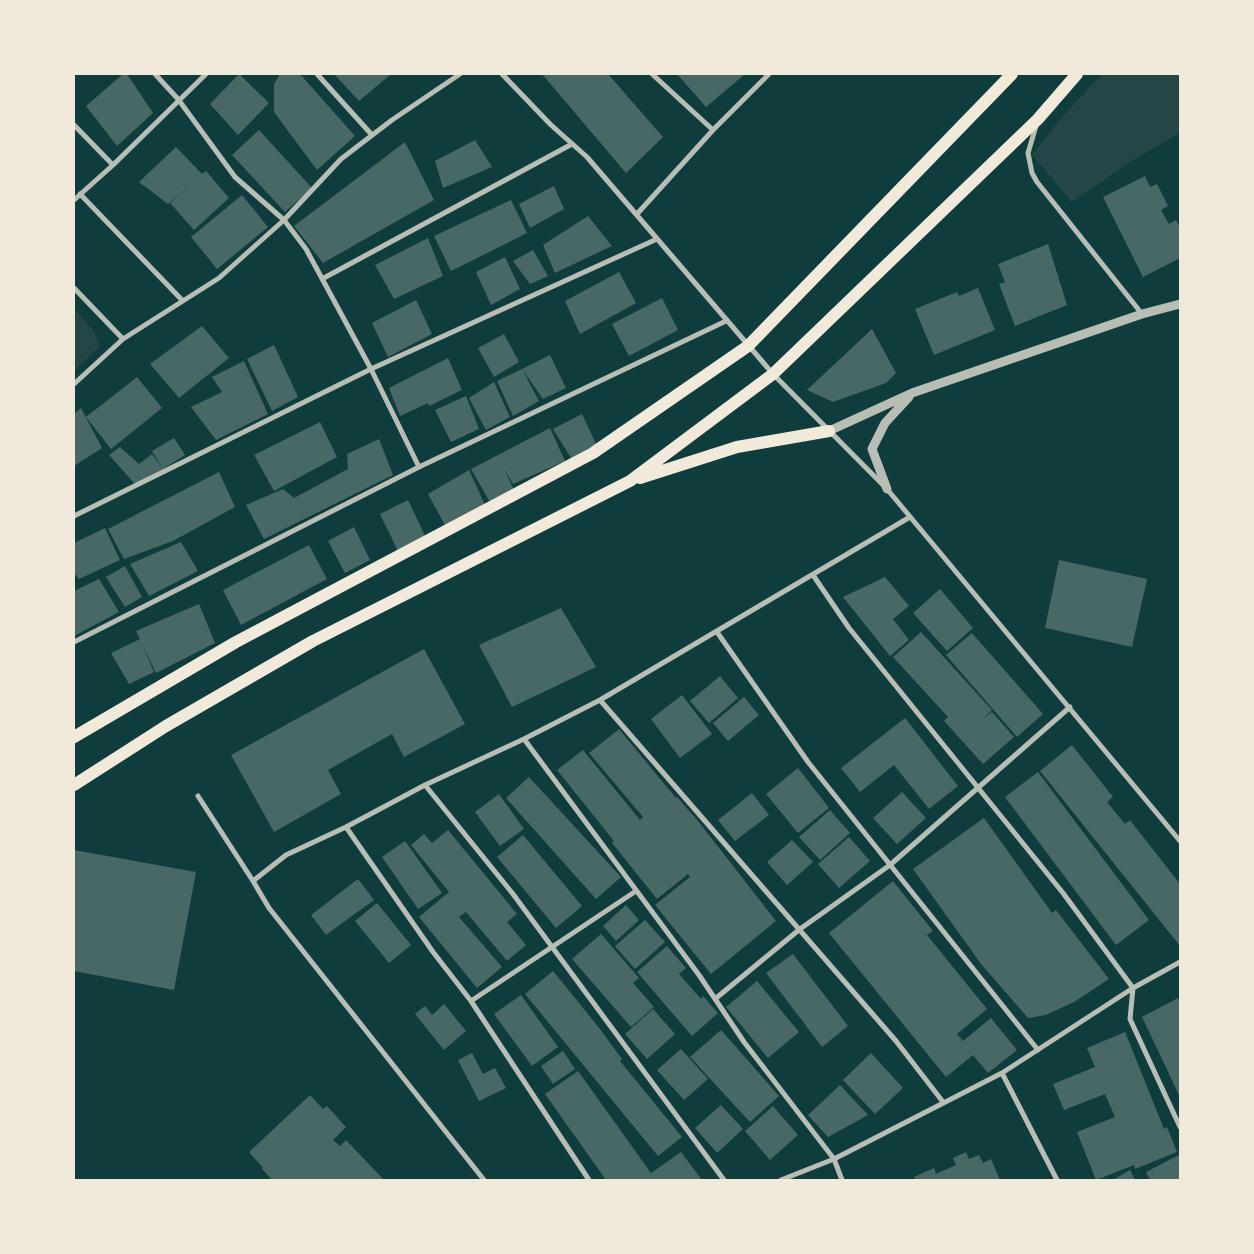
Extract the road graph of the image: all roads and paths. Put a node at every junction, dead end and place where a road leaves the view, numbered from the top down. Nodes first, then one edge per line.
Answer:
1 (155, 74) edge
2 (206, 74) edge
3 (317, 74) edge
4 (460, 74) edge
5 (502, 74) edge
6 (652, 74) edge
7 (769, 74) edge
8 (1012, 74) edge
9 (1078, 74) edge
10 (178, 99) junction
11 (1038, 119) junction
12 (74, 125) edge
13 (713, 130) junction
14 (372, 135) junction
15 (572, 144) junction
16 (112, 165) junction
17 (80, 194) junction
18 (74, 200) edge
19 (637, 214) junction
20 (284, 220) junction
21 (657, 239) junction
22 (322, 279) junction
23 (74, 288) edge
24 (182, 300) junction
25 (1180, 304) edge
26 (1142, 314) junction
27 (726, 321) junction
28 (122, 339) junction
29 (748, 346) junction
30 (371, 370) junction
31 (773, 374) junction
32 (74, 384) edge
33 (912, 393) junction
34 (829, 430) junction
35 (419, 467) junction
36 (630, 481) junction
37 (887, 489) junction
38 (74, 516) edge
39 (910, 517) junction
40 (813, 575) junction
41 (717, 632) junction
42 (74, 642) edge
43 (600, 700) junction
44 (1070, 707) junction
45 (74, 737) edge
46 (524, 739) junction
47 (74, 785) edge
48 (425, 785) junction
49 (979, 788) junction
50 (198, 796) dead end
51 (346, 827) junction
52 (1180, 841) edge
53 (890, 865) junction
54 (253, 881) junction
55 (636, 891) junction
56 (800, 929) junction
57 (552, 947) junction
58 (1180, 962) edge
59 (1133, 988) junction
60 (715, 1000) junction
61 (471, 1001) junction
62 (1038, 1050) junction
63 (1002, 1073) junction
64 (943, 1102) junction
65 (1180, 1127) edge
66 (834, 1159) junction
67 (484, 1180) edge
68 (589, 1180) edge
69 (724, 1180) edge
70 (781, 1180) edge
71 (842, 1180) edge
72 (1057, 1180) edge

1 - 10 street
2 - 10 street
3 - 14 street
4 - 14 street
5 - 15 street
6 - 13 street
7 - 13 street
8 - 29 main road
9 - 11 main road
10 - 16 street
10 - 20 street
11 - 26 street
11 - 31 main road
12 - 16 street
13 - 19 street
14 - 20 street
15 - 19 street
15 - 22 street
16 - 17 street
17 - 18 street
17 - 24 street
19 - 21 street
20 - 22 street
20 - 24 street
21 - 27 street
21 - 30 street
22 - 30 street
23 - 28 street
24 - 28 street
25 - 26 street
26 - 33 street
27 - 29 street
27 - 35 street
28 - 32 street
29 - 31 street
29 - 45 main road
30 - 35 street
30 - 38 street
31 - 34 street
31 - 36 main road
33 - 34 street
33 - 37 street
34 - 36 main road
34 - 37 street
35 - 42 street
36 - 47 main road
37 - 39 street
39 - 40 street
39 - 44 street
40 - 41 street
40 - 49 street
41 - 43 street
41 - 53 street
43 - 46 street
43 - 56 street
44 - 49 street
44 - 52 street
46 - 48 street
46 - 55 street
48 - 51 street
48 - 57 street
49 - 53 street
49 - 59 street
50 - 54 street
51 - 54 street
51 - 61 street
53 - 56 street
53 - 62 street
54 - 67 street
55 - 57 street
55 - 60 street
56 - 60 street
56 - 64 street
57 - 61 street
57 - 69 street
58 - 59 street
59 - 62 street
59 - 65 street
60 - 66 street
61 - 68 street
62 - 63 street
63 - 64 street
63 - 72 street
64 - 66 street
66 - 70 street
66 - 71 street

